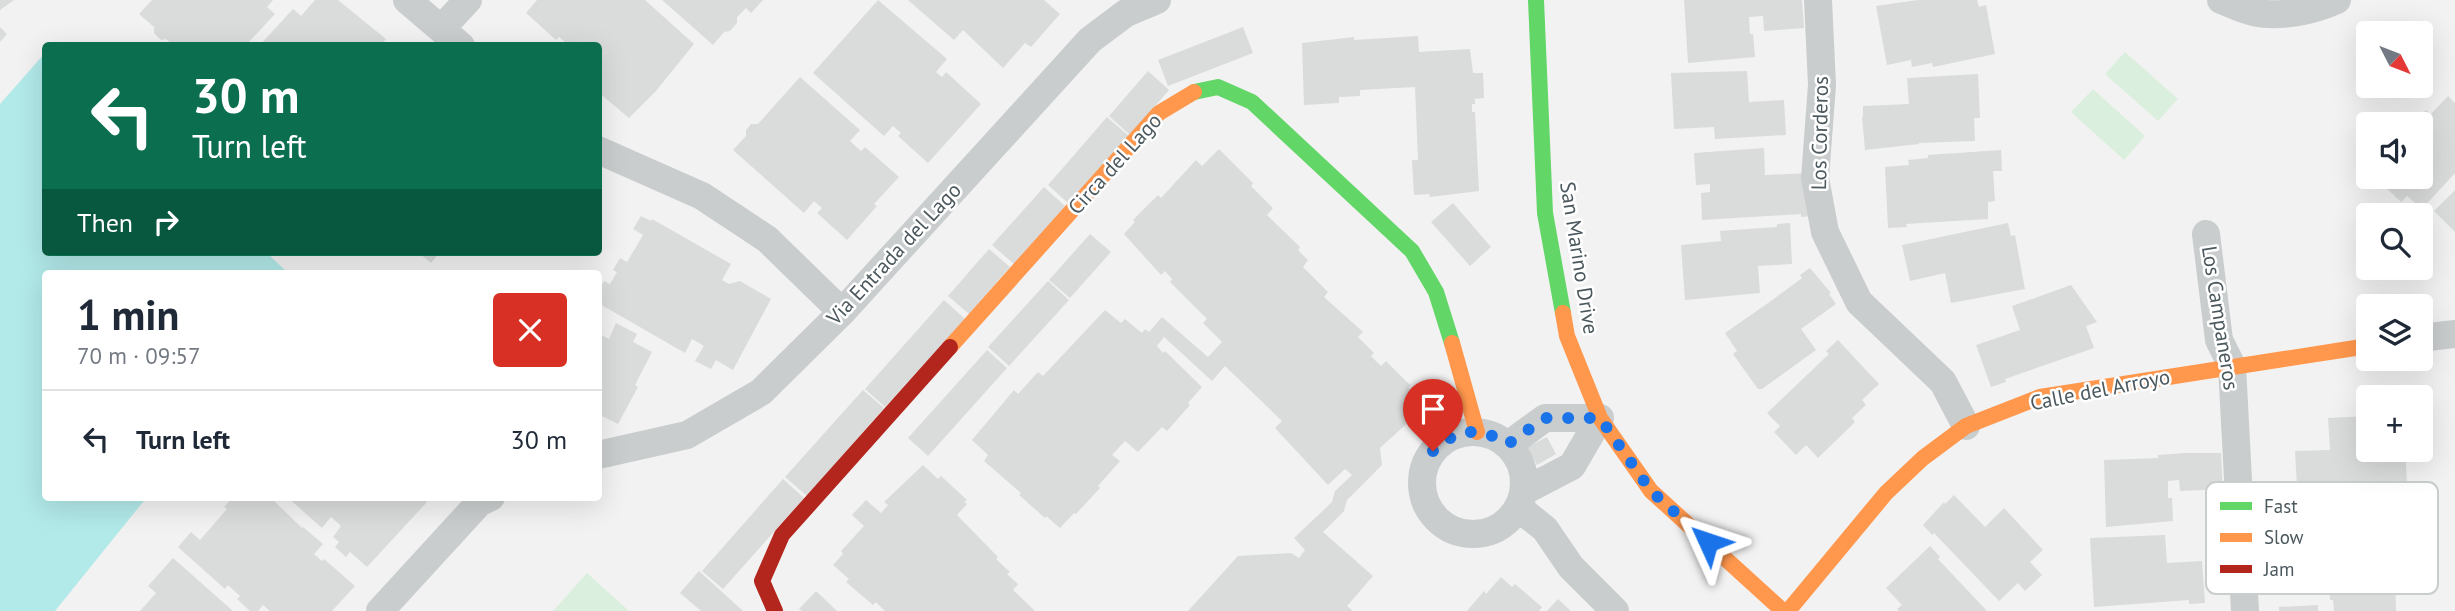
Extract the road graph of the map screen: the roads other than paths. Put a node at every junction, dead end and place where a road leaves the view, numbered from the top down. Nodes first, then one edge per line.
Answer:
1 (407, 0) edge
2 (468, 0) edge
3 (1157, 0) edge
4 (1536, 0) edge
5 (1818, 0) edge
6 (2221, 0) edge
7 (2337, 0) edge
8 (451, 37) edge
9 (602, 152) edge
10 (2206, 234) dead end
11 (842, 312) junction
12 (2455, 334) edge
13 (2433, 337) edge
14 (2356, 348) edge
15 (2232, 366) junction
16 (1600, 418) junction
17 (1966, 426) junction
18 (1477, 432) junction
19 (1508, 444) junction
20 (602, 454) edge
21 (2238, 482) edge
22 (1522, 499) junction
23 (483, 501) edge
24 (380, 611) edge
25 (775, 611) edge
26 (1615, 611) edge
27 (1786, 611) edge

1 - 8 street
2 - 8 street
3 - 11 street, Via Entrada del Lago
4 - 16 street, San Marino Drive
5 - 17 street, Los Corderos
6 - 7 street
9 - 11 street
10 - 15 street, Los Campaneros
11 - 20 street, Via Entrada del Lago
12 - 13 street
14 - 15 street, Calle del Arroyo
15 - 17 street, Calle del Arroyo
15 - 21 street, Los Campaneros
16 - 19 street
16 - 22 street
16 - 27 street, San Marino Drive
17 - 27 street, Calle del Arroyo
18 - 19 street
18 - 22 street
18 - 25 street, Circa del Lago
19 - 22 street
22 - 26 street
23 - 24 street

